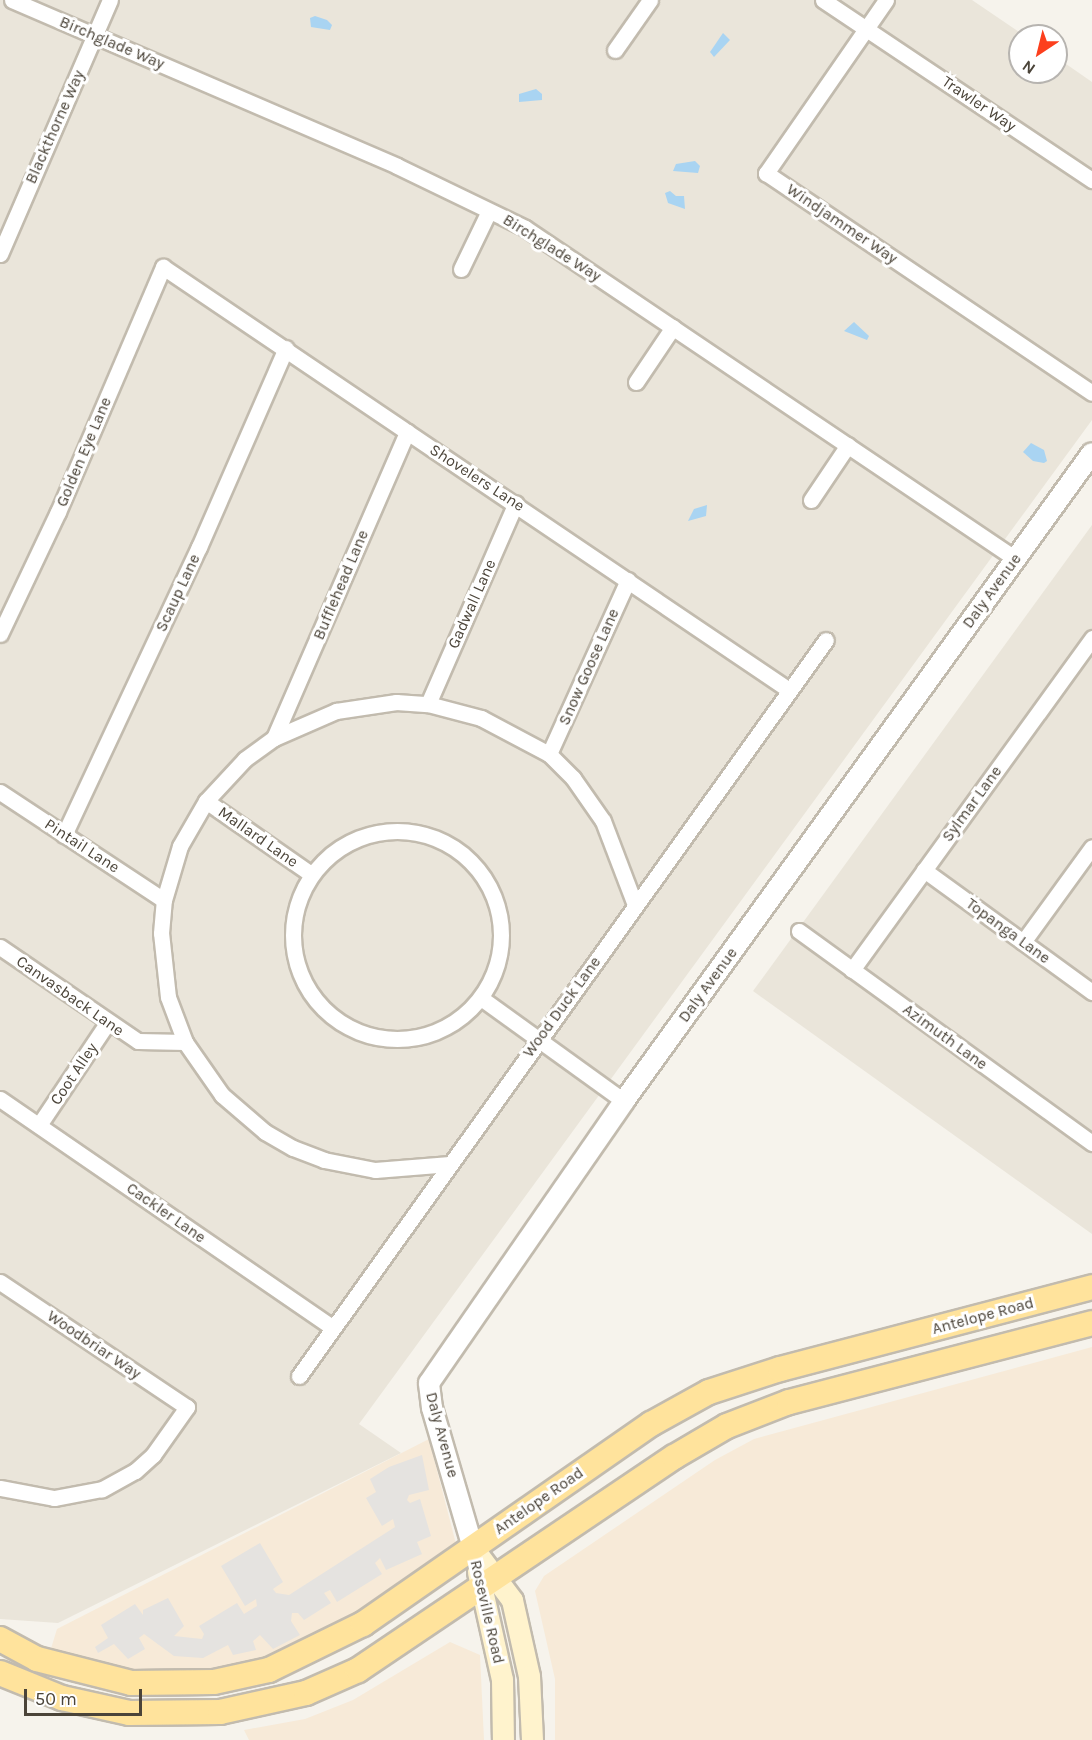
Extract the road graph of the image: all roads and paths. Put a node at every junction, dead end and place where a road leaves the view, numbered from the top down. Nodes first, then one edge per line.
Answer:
1 (12, 0) edge
2 (111, 0) edge
3 (650, 0) edge
4 (823, 0) edge
5 (886, 0) edge
6 (865, 28) junction
7 (95, 36) junction
8 (615, 50) dead end
9 (1092, 180) edge
10 (489, 211) junction
11 (0, 254) edge
12 (163, 267) joint
13 (461, 269) dead end
14 (673, 327) junction
15 (286, 348) junction
16 (636, 382) dead end
17 (1092, 393) edge
18 (407, 432) junction
19 (848, 446) junction
20 (1092, 453) edge
21 (811, 500) dead end
22 (516, 503) junction
23 (1016, 559) junction
24 (628, 580) junction
25 (0, 634) edge
26 (1092, 638) edge
27 (826, 640) dead end
28 (789, 690) junction
29 (428, 704) junction
30 (274, 738) junction
31 (549, 754) junction
32 (0, 792) edge
33 (206, 801) junction
34 (64, 835) junction
35 (1092, 847) edge
36 (924, 870) junction
37 (311, 874) junction
38 (164, 900) junction
39 (635, 905) junction
40 (799, 931) dead end
41 (1023, 942) junction
42 (0, 948) edge
43 (852, 970) junction
44 (1092, 992) edge
45 (481, 998) junction
46 (108, 1022) junction
47 (539, 1038) junction
48 (185, 1042) junction
49 (0, 1099) edge
50 (624, 1101) junction
51 (39, 1125) junction
52 (1092, 1143) edge
53 (450, 1164) junction
54 (0, 1282) edge
55 (1092, 1287) edge
56 (1092, 1307) edge
57 (1092, 1323) edge
58 (332, 1327) junction
59 (984, 1351) junction
60 (299, 1376) dead end
61 (0, 1488) edge
62 (473, 1548) junction
63 (488, 1583) junction
64 (0, 1639) edge
65 (0, 1673) edge
66 (503, 1740) edge
67 (532, 1740) edge

1 - 7 street, Birchglade Way
2 - 7 street, Blackthorne Way
3 - 8 street
4 - 6 street, Trawler Way
5 - 6 street, Windjammer Way
6 - 9 street, Trawler Way
6 - 17 street, Windjammer Way
7 - 10 street, Birchglade Way
7 - 11 street, Blackthorne Way
10 - 13 street
10 - 14 street, Birchglade Way
12 - 15 street, Shovelers Lane
12 - 25 street, Golden Eye Lane
14 - 16 street
14 - 19 street, Birchglade Way
15 - 18 street, Shovelers Lane
15 - 34 street, Scaup Lane
18 - 22 street, Shovelers Lane
18 - 30 street, Bufflehead Lane
19 - 21 street
19 - 23 street, Birchglade Way
20 - 23 street, Daly Avenue
22 - 24 street, Shovelers Lane
22 - 29 street, Gadwall Lane
23 - 50 street, Daly Avenue
24 - 28 street, Shovelers Lane
24 - 31 street, Snow Goose Lane
26 - 36 street, Sylmar Lane
27 - 28 street, Wood Duck Lane
28 - 39 street, Wood Duck Lane
29 - 30 street
29 - 31 street
30 - 33 street
31 - 39 street
32 - 34 street, Pintail Lane
33 - 37 street, Mallard Lane
33 - 38 street
34 - 38 street, Pintail Lane
35 - 41 street
36 - 41 street, Topanga Lane
36 - 43 street, Sylmar Lane
37 - 45 street, Mallard Lane
37 - 45 street, Mallard Lane
38 - 48 street
39 - 47 street, Wood Duck Lane
40 - 43 street, Azimuth Lane
41 - 44 street, Topanga Lane
42 - 46 street, Canvasback Lane
43 - 52 street, Azimuth Lane
45 - 47 street
46 - 48 street, Canvasback Lane
46 - 51 street, Coot Alley
47 - 50 street
47 - 53 street, Wood Duck Lane
48 - 53 street
49 - 51 street, Cackler Lane
50 - 62 street, Daly Avenue
51 - 58 street, Cackler Lane
53 - 58 street, Wood Duck Lane
54 - 61 street, Woodbriar Way
55 - 62 main road, Antelope Road
56 - 59 main road
57 - 59 main road, Antelope Road
58 - 60 street, Wood Duck Lane
59 - 63 main road, Antelope Road
62 - 63 main road, Roseville Road
62 - 64 main road, Antelope Road
63 - 65 main road, Antelope Road
63 - 66 main road, Roseville Road
63 - 67 main road, Roseville Road

